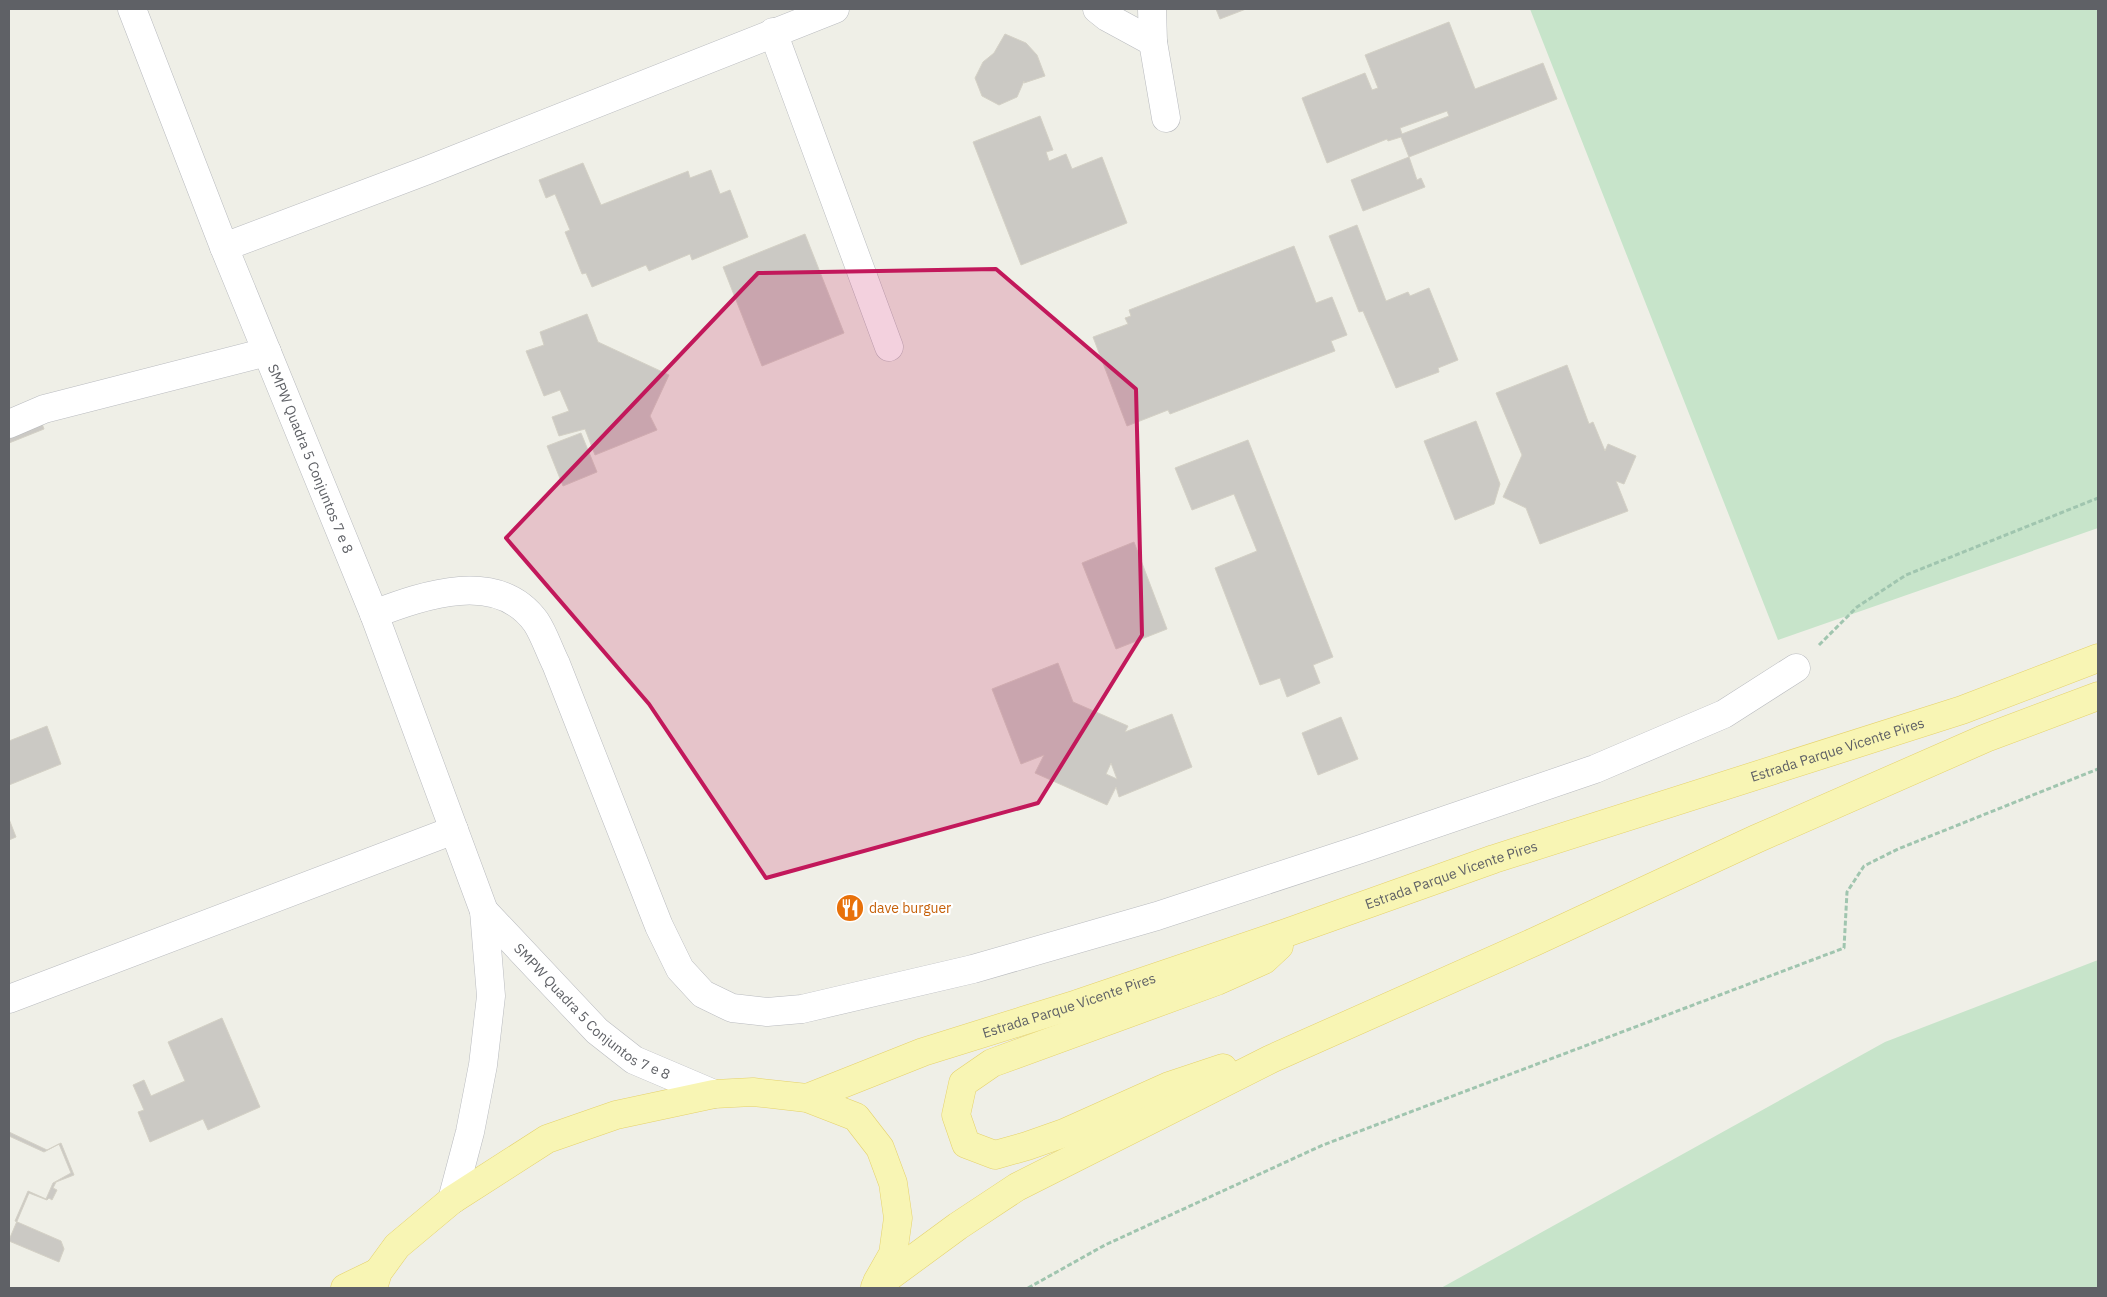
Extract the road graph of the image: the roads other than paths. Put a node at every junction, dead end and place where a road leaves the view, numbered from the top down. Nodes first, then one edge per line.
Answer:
1 (132, 9) edge
2 (835, 9) edge
3 (1097, 9) edge
4 (1152, 9) edge
5 (773, 32) junction
6 (1153, 42) junction
7 (1166, 118) dead end
8 (224, 247) junction
9 (889, 347) dead end
10 (267, 352) junction
11 (9, 424) edge
12 (374, 614) junction
13 (2098, 658) edge
14 (1796, 668) road end
15 (2098, 696) edge
16 (454, 830) junction
17 (484, 911) junction
18 (1286, 934) junction
19 (9, 1000) edge
20 (1271, 1059) junction
21 (714, 1094) junction
22 (807, 1098) junction
23 (452, 1200) junction
24 (375, 1280) edge
25 (346, 1288) edge
26 (874, 1288) edge

1 - 8 street, SMPW Quadra 5 Conjuntos 7 e 8
2 - 5 street
3 - 6 street
4 - 6 street
5 - 8 street
5 - 9 street
6 - 7 street
8 - 10 street, SMPW Quadra 5 Conjuntos 7 e 8
10 - 11 street
10 - 12 street, SMPW Quadra 5 Conjuntos 7 e 8
12 - 14 street
12 - 16 street, SMPW Quadra 5 Conjuntos 7 e 8
13 - 18 main road, Estrada Parque Vicente Pires
15 - 20 main road
16 - 17 street, SMPW Quadra 5 Conjuntos 7 e 8
16 - 19 street
17 - 21 street, SMPW Quadra 5 Conjuntos 7 e 8
17 - 23 street, SMPW Quadra 5 Conjuntos 7 e 8
18 - 20 main road
18 - 22 main road, Estrada Parque Vicente Pires
20 - 26 main road
21 - 22 main road
21 - 23 main road
22 - 26 main road
23 - 24 main road
24 - 25 main road

